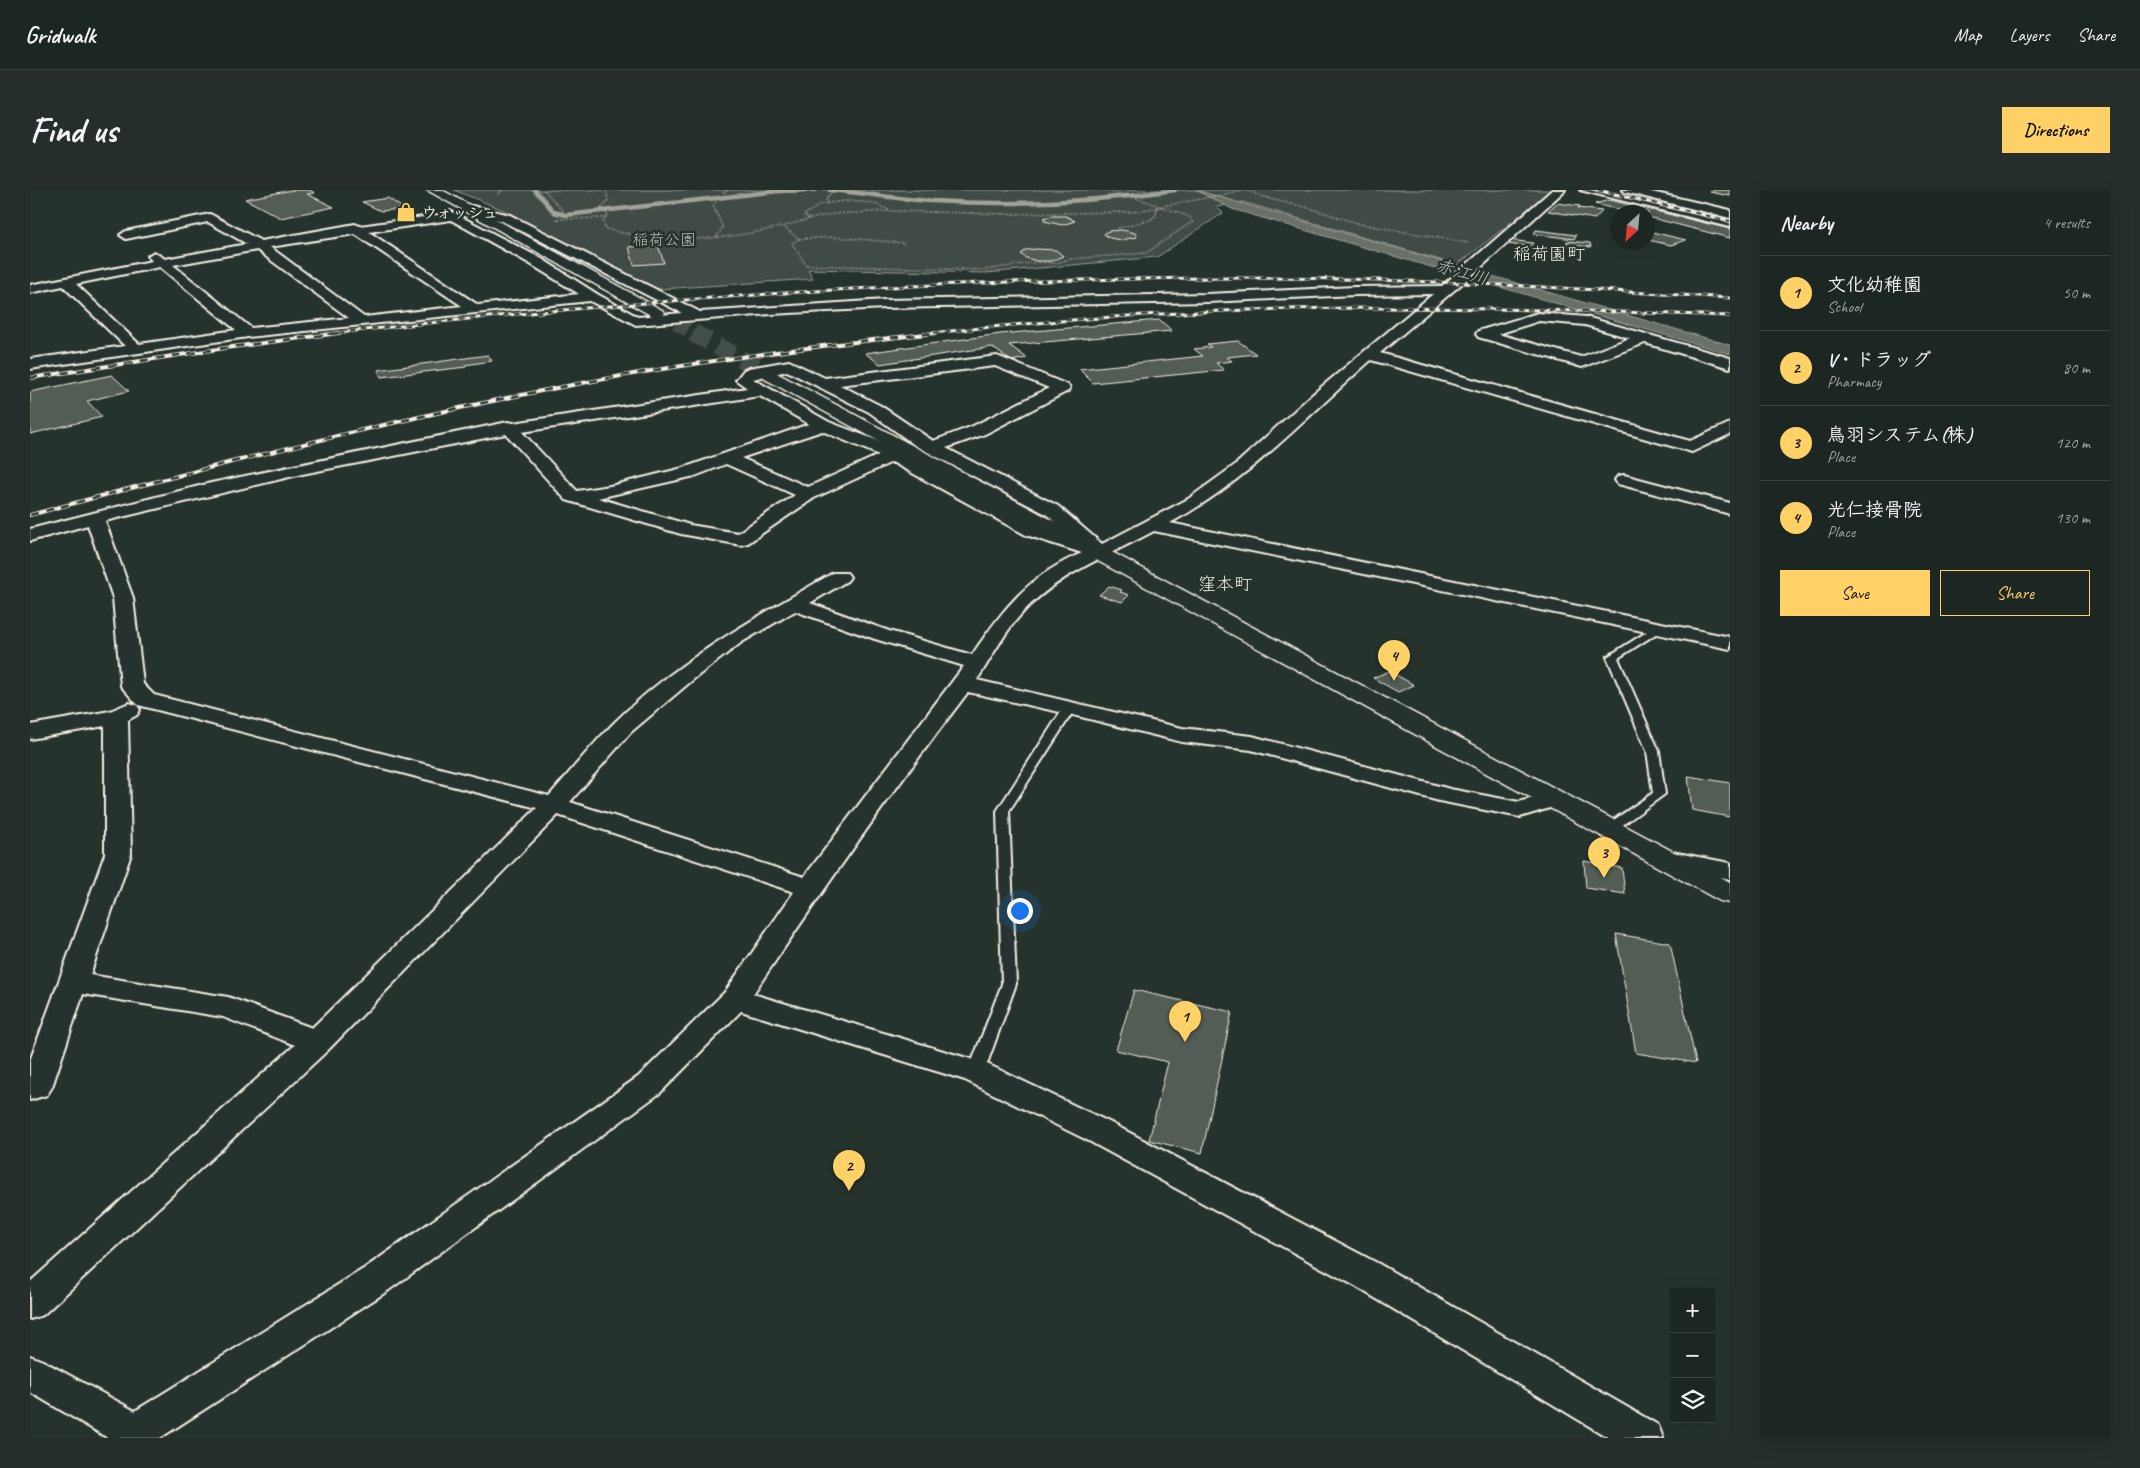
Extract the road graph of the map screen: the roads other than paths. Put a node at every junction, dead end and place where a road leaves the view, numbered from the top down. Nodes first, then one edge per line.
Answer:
1 (432, 190) edge
2 (1559, 190) edge
3 (1583, 190) edge
4 (1628, 190) edge
5 (469, 209) junction
6 (1730, 214) edge
7 (450, 217) junction
8 (1730, 226) edge
9 (356, 228) junction
10 (257, 244) junction
11 (164, 263) junction
12 (66, 282) junction
13 (30, 289) edge
14 (1442, 290) junction
15 (592, 297) junction
16 (473, 308) junction
17 (657, 313) tunnel mouth
18 (696, 315) junction
19 (360, 320) junction
20 (248, 333) junction
21 (1644, 338) junction
22 (135, 348) junction
23 (1369, 355) junction
24 (1730, 363) edge
25 (30, 364) edge
26 (766, 383) junction
27 (822, 383) junction
28 (823, 425) junction
29 (508, 428) junction
30 (1730, 428) edge
31 (932, 447) junction
32 (892, 455) junction
33 (726, 458) junction
34 (1624, 480) dead end
35 (808, 494) junction
36 (572, 496) junction
37 (1730, 509) edge
38 (94, 517) junction
39 (1152, 524) junction
40 (30, 535) edge
41 (1100, 552) junction
42 (840, 577) dead end
43 (794, 604) junction
44 (1658, 628) junction
45 (1730, 642) edge
46 (977, 663) junction
47 (963, 684) junction
48 (146, 700) junction
49 (1070, 707) junction
50 (116, 717) junction
51 (30, 732) edge
52 (1554, 799) junction
53 (554, 805) junction
54 (1609, 829) junction
55 (1666, 859) junction
56 (1730, 870) edge
57 (810, 888) junction
58 (1730, 894) edge
59 (74, 983) junction
60 (735, 999) junction
61 (317, 1042) junction
62 (976, 1072) junction
63 (32, 1091) edge
64 (30, 1304) edge
65 (30, 1373) edge
66 (132, 1435) edge
67 (1644, 1438) edge

1 - 5 street
2 - 14 street
3 - 8 lane
4 - 6 street
5 - 7 street
5 - 17 street
5 - 18 street
7 - 9 street
7 - 15 street
9 - 10 street
9 - 16 street
10 - 11 street
10 - 11 street
10 - 19 street
11 - 12 street
11 - 20 street
12 - 13 street
12 - 22 street
14 - 18 street
14 - 23 street
15 - 16 street
15 - 18 street
16 - 19 street
19 - 20 street
20 - 22 street
21 - 21 street
21 - 24 street
22 - 25 street
23 - 30 street
23 - 39 street
26 - 27 street
26 - 28 street
26 - 29 street
26 - 41 street
27 - 31 street
27 - 31 street
28 - 32 street
28 - 33 street
29 - 36 street
29 - 38 street
31 - 41 street
32 - 35 street
32 - 41 street
33 - 35 street
33 - 36 street
34 - 37 street
35 - 36 street
38 - 40 street
38 - 48 street
39 - 41 street
39 - 44 street
41 - 46 street
41 - 52 street
42 - 43 street
43 - 46 street
43 - 53 street
44 - 45 street
44 - 54 lane
46 - 47 street
47 - 49 street
47 - 57 street
48 - 50 street
48 - 53 street
49 - 52 street
49 - 62 lane
50 - 51 street
50 - 59 street
52 - 54 street
53 - 57 street
53 - 61 street
54 - 55 street
55 - 56 street
55 - 58 street
57 - 60 street
59 - 61 street
59 - 63 street
60 - 62 street
60 - 66 street
61 - 64 street
62 - 67 street
65 - 66 street

